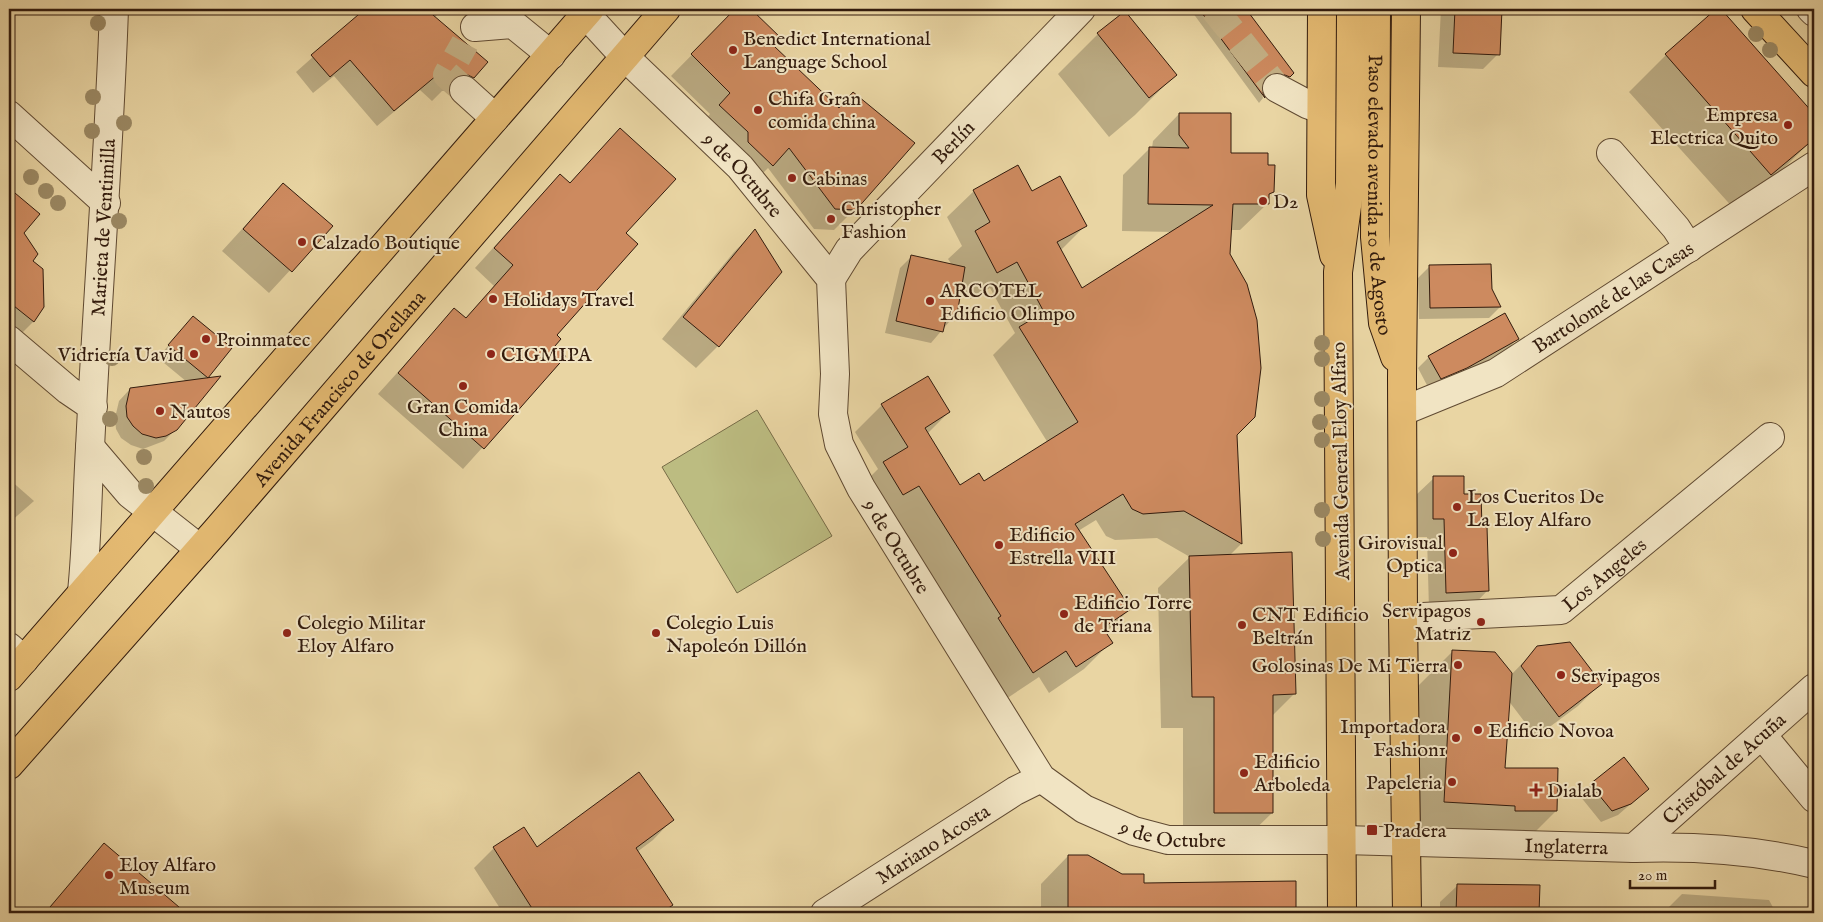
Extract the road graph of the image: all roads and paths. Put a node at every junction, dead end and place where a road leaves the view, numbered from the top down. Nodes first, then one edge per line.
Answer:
1 (666, 9) edge
2 (1081, 9) edge
3 (1322, 9) edge
4 (1351, 9) edge
5 (1376, 9) edge
6 (1406, 9) edge
7 (1755, 9) edge
8 (1768, 9) edge
9 (1811, 9) edge
10 (586, 10) edge
11 (115, 12) edge
12 (1814, 12) edge
13 (471, 26) edge
14 (551, 55) junction
15 (625, 57) junction
16 (1814, 60) edge
17 (1814, 73) edge
18 (1277, 88) tunnel mouth
19 (464, 90) tunnel mouth
20 (1321, 109) junction
21 (9, 115) edge
22 (495, 118) junction
23 (1611, 153) dead end
24 (1814, 166) edge
25 (106, 203) junction
26 (1689, 248) junction
27 (1338, 272) junction
28 (831, 279) junction
29 (9, 340) edge
30 (1402, 378) junction
31 (93, 407) junction
32 (1403, 412) junction
33 (1770, 437) dead end
34 (90, 447) junction
35 (152, 512) junction
36 (200, 549) junction
37 (82, 592) junction
38 (1403, 618) junction
39 (14, 661) edge
40 (1814, 688) edge
41 (1762, 735) junction
42 (9, 766) edge
43 (1041, 778) junction
44 (1814, 798) edge
45 (1343, 840) junction
46 (1407, 842) junction
47 (1634, 848) junction
48 (1814, 864) edge
49 (825, 913) edge
50 (1342, 913) edge
51 (1407, 913) edge

1 - 15 main road, Avenida Francisco de Orellana
2 - 28 street, Berlín
3 - 20 main road
4 - 27 main road, Avenida General Eloy Alfaro
5 - 30 main road, Paso elevado avenida 10 de Agosto
6 - 30 main road
7 - 17 main road
8 - 16 main road
9 - 12 street
10 - 14 main road
10 - 15 street, 9 de Octubre
11 - 25 street, Marieta de Ventimilla
13 - 14 street
14 - 22 main road
15 - 28 street, 9 de Octubre
15 - 36 main road, Avenida Francisco de Orellana
18 - 20 street
19 - 22 street
20 - 27 main road
21 - 25 street
22 - 35 main road
23 - 26 street
24 - 26 street, Bartolomé de las Casas
25 - 31 street, Marieta de Ventimilla
26 - 32 street, Bartolomé de las Casas
27 - 45 main road, Avenida General Eloy Alfaro
28 - 43 street, 9 de Octubre
29 - 31 street
30 - 32 main road
31 - 34 street, Marieta de Ventimilla
32 - 38 main road
33 - 38 street, Los Angeles
34 - 35 street
34 - 37 street, Marieta de Ventimilla
35 - 36 street
35 - 37 main road
36 - 42 main road, Avenida Francisco de Orellana
37 - 39 main road
38 - 46 main road
40 - 41 street, Cristóbal de Acuña
41 - 44 street
41 - 47 street, Cristóbal de Acuña
43 - 45 street, 9 de Octubre
43 - 49 street, Mariano Acosta
45 - 46 street, 9 de Octubre
45 - 50 main road, Avenida General Eloy Alfaro
46 - 47 street, Inglaterra
46 - 51 main road
47 - 48 street, Inglaterra

